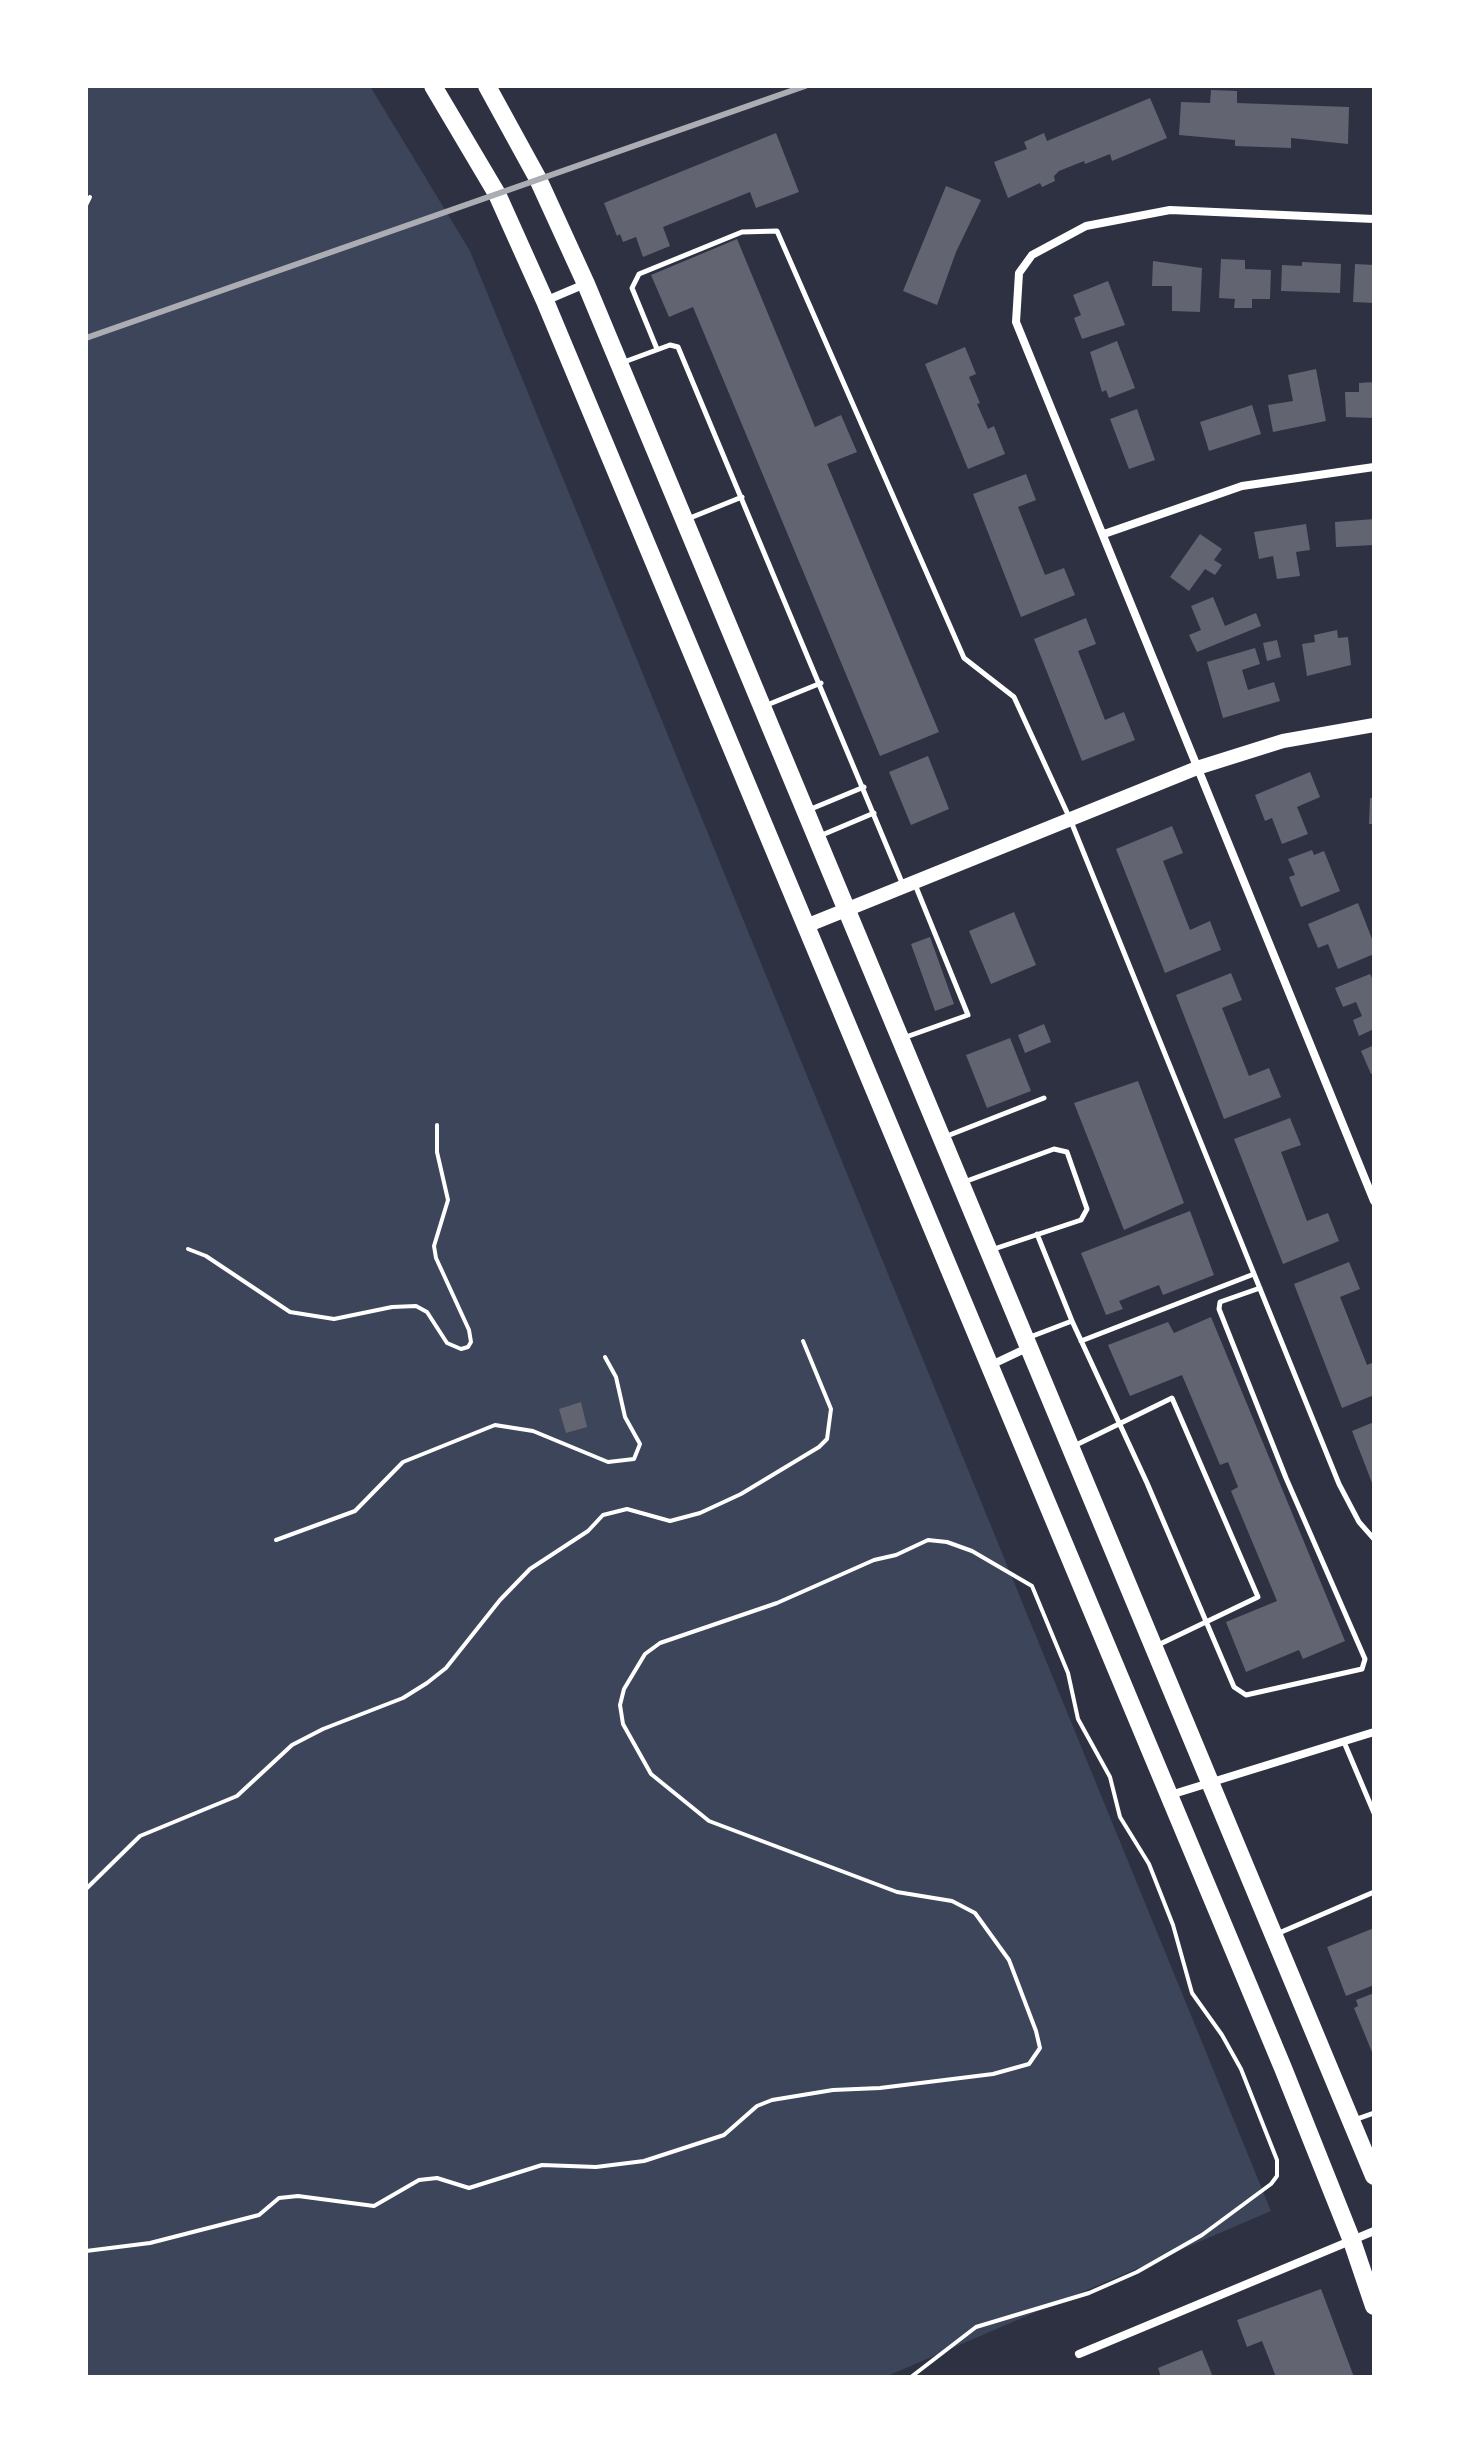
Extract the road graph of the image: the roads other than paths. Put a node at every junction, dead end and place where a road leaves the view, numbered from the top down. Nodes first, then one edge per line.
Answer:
1 (433, 86) edge
2 (487, 86) edge
3 (1374, 219) edge
4 (586, 284) junction
5 (545, 301) junction
6 (657, 349) junction
7 (620, 364) junction
8 (1374, 467) edge
9 (742, 497) junction
10 (685, 520) junction
11 (1104, 534) junction
12 (821, 683) junction
13 (762, 707) junction
14 (1374, 725) edge
15 (1197, 768) junction
16 (864, 787) junction
17 (806, 811) junction
18 (874, 813) junction
19 (1070, 819) junction
20 (817, 837) junction
21 (909, 884) junction
22 (847, 909) junction
23 (806, 926) junction
24 (901, 1039) junction
25 (1044, 1098) dead end
26 (942, 1138) junction
27 (961, 1183) junction
28 (1374, 1201) edge
29 (1037, 1234) junction
30 (989, 1251) junction
31 (1254, 1274) junction
32 (1260, 1288) junction
33 (1072, 1321) junction
34 (1081, 1341) junction
35 (1027, 1342) junction
36 (988, 1366) junction
37 (1120, 1424) junction
38 (1071, 1448) junction
39 (1374, 1539) edge
40 (1206, 1622) junction
41 (1154, 1646) junction
42 (1374, 1732) edge
43 (1344, 1742) junction
44 (1211, 1782) junction
45 (1167, 1796) junction
46 (1374, 1813) edge
47 (1374, 1892) edge
48 (1274, 1935) junction
49 (1374, 2113) edge
50 (1352, 2121) junction
51 (1374, 2176) edge
52 (1374, 2231) edge
53 (1352, 2241) junction
54 (1372, 2295) edge
55 (1079, 2354) dead end

1 - 5 main road
2 - 4 main road
3 - 11 street
4 - 5 street
4 - 7 main road
5 - 23 main road
6 - 7 lane
6 - 9 lane
6 - 19 lane
7 - 10 main road
8 - 11 street
9 - 10 lane
9 - 12 lane
10 - 13 main road
11 - 15 street
12 - 13 lane
12 - 16 lane
13 - 17 main road
14 - 15 street
15 - 19 street
15 - 28 street
16 - 17 lane
16 - 18 lane
17 - 20 main road
18 - 20 lane
18 - 21 lane
19 - 21 street
19 - 31 lane
20 - 22 main road
21 - 22 street
21 - 24 lane
22 - 23 street
22 - 24 main road
23 - 36 main road
24 - 26 main road
25 - 26 lane
26 - 27 main road
27 - 29 lane
27 - 30 main road
29 - 30 lane
29 - 33 lane
30 - 35 main road
31 - 32 lane
31 - 34 lane
32 - 39 lane
32 - 40 lane
33 - 34 lane
33 - 35 lane
34 - 37 lane
35 - 36 street
35 - 38 main road
36 - 45 main road
37 - 38 lane
37 - 40 lane
37 - 40 lane
38 - 41 main road
40 - 41 lane
41 - 44 main road
42 - 43 street
43 - 44 street
43 - 46 lane
44 - 45 street
44 - 48 main road
45 - 53 main road
47 - 48 lane
48 - 50 main road
49 - 50 lane
50 - 51 main road
52 - 53 street
53 - 54 main road
53 - 55 street

